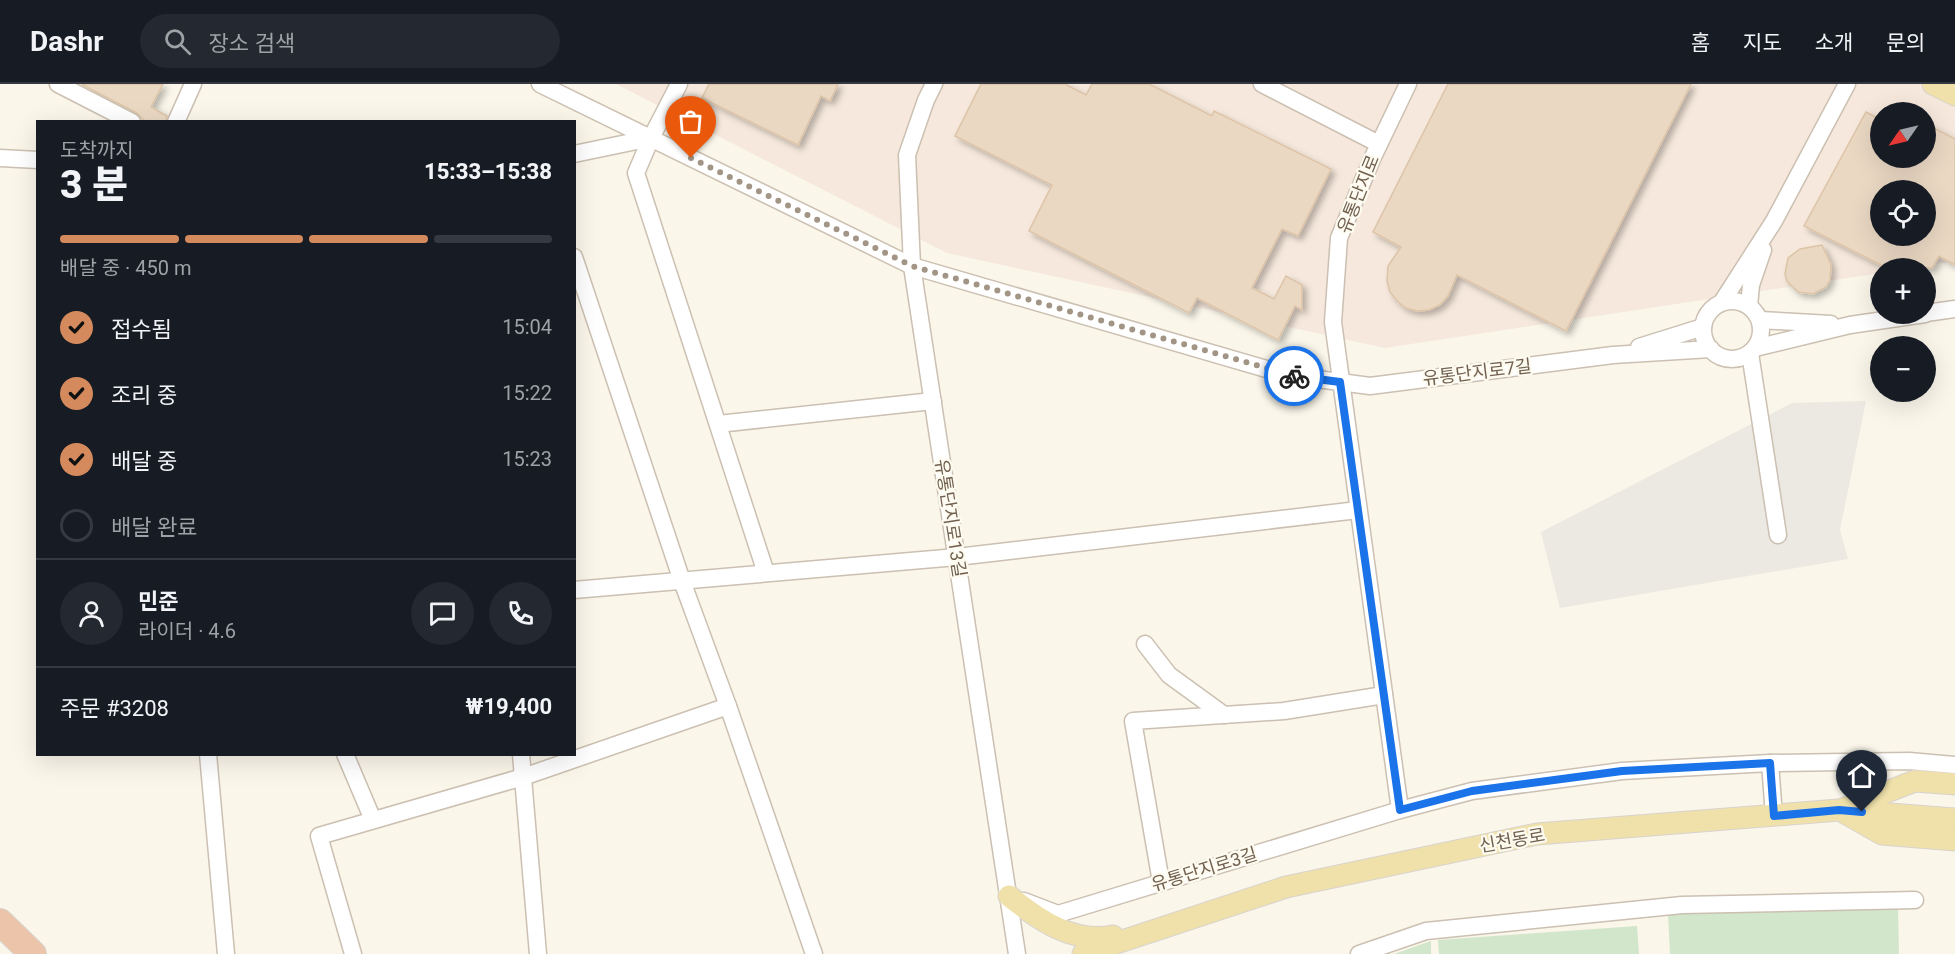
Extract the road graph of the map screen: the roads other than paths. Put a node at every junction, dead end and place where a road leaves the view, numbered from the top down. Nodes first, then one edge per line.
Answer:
1 (58, 84) edge
2 (193, 84) edge
3 (540, 84) edge
4 (679, 84) edge
5 (934, 84) edge
6 (1262, 84) edge
7 (1408, 84) edge
8 (1847, 84) edge
9 (1934, 84) edge
10 (1955, 95) edge
11 (128, 120) edge
12 (177, 120) edge
13 (651, 138) junction
14 (1379, 144) junction
15 (576, 154) edge
16 (0, 158) edge
17 (36, 160) edge
18 (1774, 221) junction
19 (576, 263) edge
20 (912, 266) junction
21 (1722, 302) junction
22 (1749, 306) junction
23 (1955, 309) edge
24 (1936, 312) edge
25 (1760, 320) junction
26 (1870, 322) edge
27 (1850, 325) junction
28 (1703, 327) junction
29 (1711, 349) junction
30 (1752, 351) junction
31 (1613, 355) junction
32 (1340, 382) junction
33 (933, 401) junction
34 (718, 424) junction
35 (1358, 510) junction
36 (1778, 535) dead end
37 (957, 557) junction
38 (766, 573) junction
39 (682, 581) junction
40 (576, 590) edge
41 (1145, 644) dead end
42 (1384, 695) junction
43 (728, 706) junction
44 (1224, 715) junction
45 (208, 756) edge
46 (346, 756) edge
47 (521, 756) edge
48 (1770, 763) junction
49 (1955, 765) edge
50 (523, 777) junction
51 (1955, 784) edge
52 (1400, 810) junction
53 (1839, 810) junction
54 (1774, 816) junction
55 (1955, 819) edge
56 (373, 820) junction
57 (1955, 840) edge
58 (1161, 882) junction
59 (1009, 896) junction
60 (1915, 900) dead end
61 (0, 922) edge
62 (1164, 927) junction
63 (33, 954) edge
64 (226, 954) edge
65 (353, 954) edge
66 (537, 954) edge
67 (814, 954) edge
68 (1017, 954) edge
69 (1083, 954) edge
70 (1359, 954) edge

1 - 11 street
2 - 12 street
3 - 13 street, 유통단지로7길
4 - 13 street
5 - 20 street, 유통단지로13길
6 - 14 street
7 - 14 street, 유통단지로
8 - 18 street
9 - 10 main road
13 - 15 street
13 - 20 street, 유통단지로7길
13 - 34 street
14 - 32 street, 유통단지로
16 - 17 street
18 - 21 street
18 - 22 street
19 - 39 street
20 - 32 street, 유통단지로7길
20 - 33 street, 유통단지로13길
21 - 22 street
21 - 28 street
22 - 25 street
23 - 24 street
25 - 27 street
25 - 30 street
26 - 27 street
27 - 30 street
28 - 29 street
28 - 31 street
29 - 30 street
29 - 31 street
30 - 36 street
31 - 32 street, 유통단지로7길
32 - 35 street
33 - 34 street
33 - 37 street, 유통단지로13길
34 - 38 street
35 - 37 street
35 - 42 street
37 - 38 street
37 - 59 street, 유통단지로13길
38 - 39 street
39 - 40 street
39 - 43 street
41 - 44 street
42 - 44 street
42 - 52 street
43 - 50 street
43 - 67 street
44 - 58 street
45 - 64 street
46 - 56 street
47 - 50 street
48 - 49 street, 유통단지로3길
48 - 52 street, 유통단지로3길
48 - 54 street
50 - 56 street
50 - 66 street
51 - 53 main road
52 - 58 street, 유통단지로3길
53 - 54 main road, 신천동로
53 - 55 main road, 신천동로
53 - 57 main road
54 - 62 main road, 신천동로
56 - 65 street
58 - 59 street, 유통단지로3길
59 - 62 main road
59 - 68 street, 유통단지로13길
60 - 70 street
61 - 63 highway
62 - 69 main road, 신천동로

